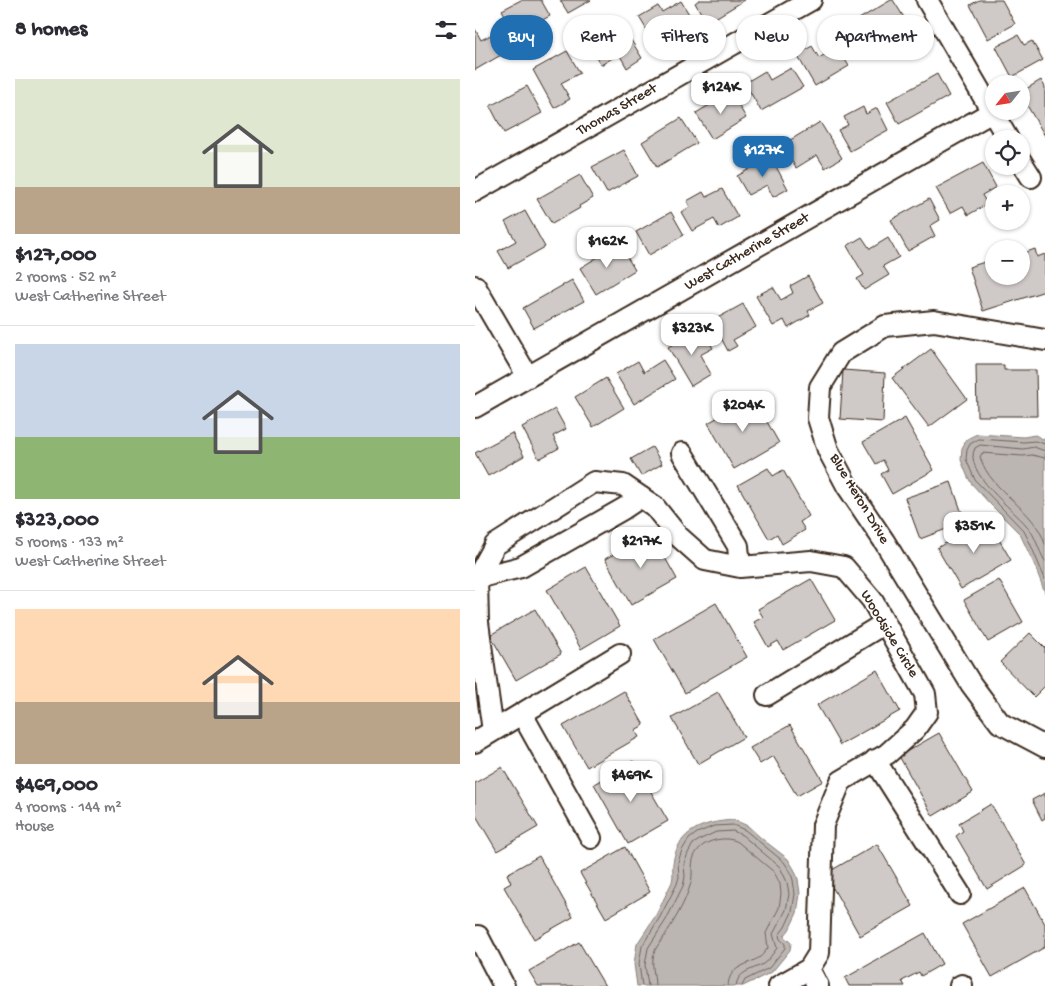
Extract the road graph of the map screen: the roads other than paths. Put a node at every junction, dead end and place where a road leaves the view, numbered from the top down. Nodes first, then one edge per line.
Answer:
1 (811, 0) edge
2 (927, 0) edge
3 (985, 100) edge
4 (985, 116) edge
5 (475, 191) edge
6 (475, 286) edge
7 (1045, 340) edge
8 (528, 377) junction
9 (475, 407) edge
10 (682, 453) dead end
11 (641, 497) junction
12 (739, 567) junction
13 (477, 578) junction
14 (885, 623) junction
15 (620, 654) dead end
16 (480, 668) edge
17 (767, 695) dead end
18 (522, 714) junction
19 (493, 731) junction
20 (475, 742) edge
21 (1045, 747) edge
22 (875, 760) junction
23 (591, 838) dead end
24 (960, 894) dead end
25 (478, 936) dead end
26 (813, 977) edge
27 (504, 986) edge
28 (779, 986) edge

1 - 5 street, Thomas Street
2 - 3 street
4 - 8 street, West Catherine Street
6 - 8 street
7 - 21 street, Blue Heron Drive
8 - 9 street, West Catherine Street
10 - 12 street
11 - 12 street, Woodside Circle
11 - 13 street
11 - 13 street, Woodside Circle
12 - 14 street, Woodside Circle
13 - 16 street, Woodside Circle
14 - 17 street
14 - 22 street, Woodside Circle
15 - 18 street
16 - 19 street, Woodside Circle
18 - 19 street
18 - 23 street
19 - 20 street
22 - 24 street
22 - 26 street, Woodside Circle
25 - 27 street
26 - 28 street, Woodside Circle

